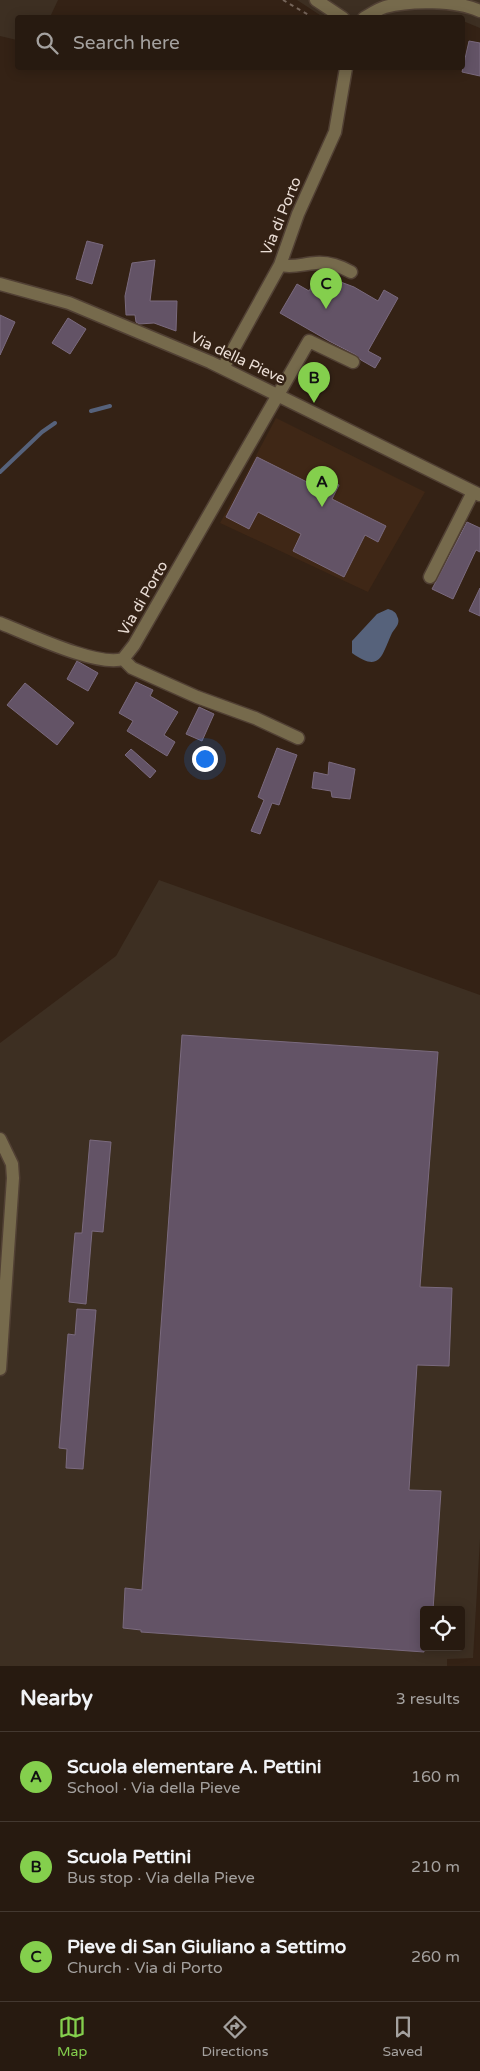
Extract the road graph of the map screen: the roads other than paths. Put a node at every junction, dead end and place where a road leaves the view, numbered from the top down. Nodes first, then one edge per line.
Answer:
1 (316, 0) edge
2 (387, 3) edge
3 (480, 11) edge
4 (338, 15) edge
5 (369, 15) edge
6 (346, 70) edge
7 (280, 265) junction
8 (351, 272) dead end
9 (0, 284) edge
10 (353, 362) dead end
11 (223, 368) junction
12 (278, 395) junction
13 (476, 493) edge
14 (430, 577) dead end
15 (0, 623) edge
16 (123, 659) junction
17 (298, 738) dead end
18 (0, 1138) edge
19 (0, 1369) edge

1 - 4 street
2 - 3 street
2 - 5 street
6 - 7 street, Via di Porto
7 - 8 street
7 - 11 street, Via di Porto
9 - 11 street, Via della Pieve
10 - 12 street, Via di Porto
11 - 12 street, Via della Pieve
12 - 13 street, Via della Pieve
12 - 16 street, Via di Porto
13 - 14 street
15 - 16 street, Via di Porto
16 - 17 street, Via di Porto
18 - 19 street

